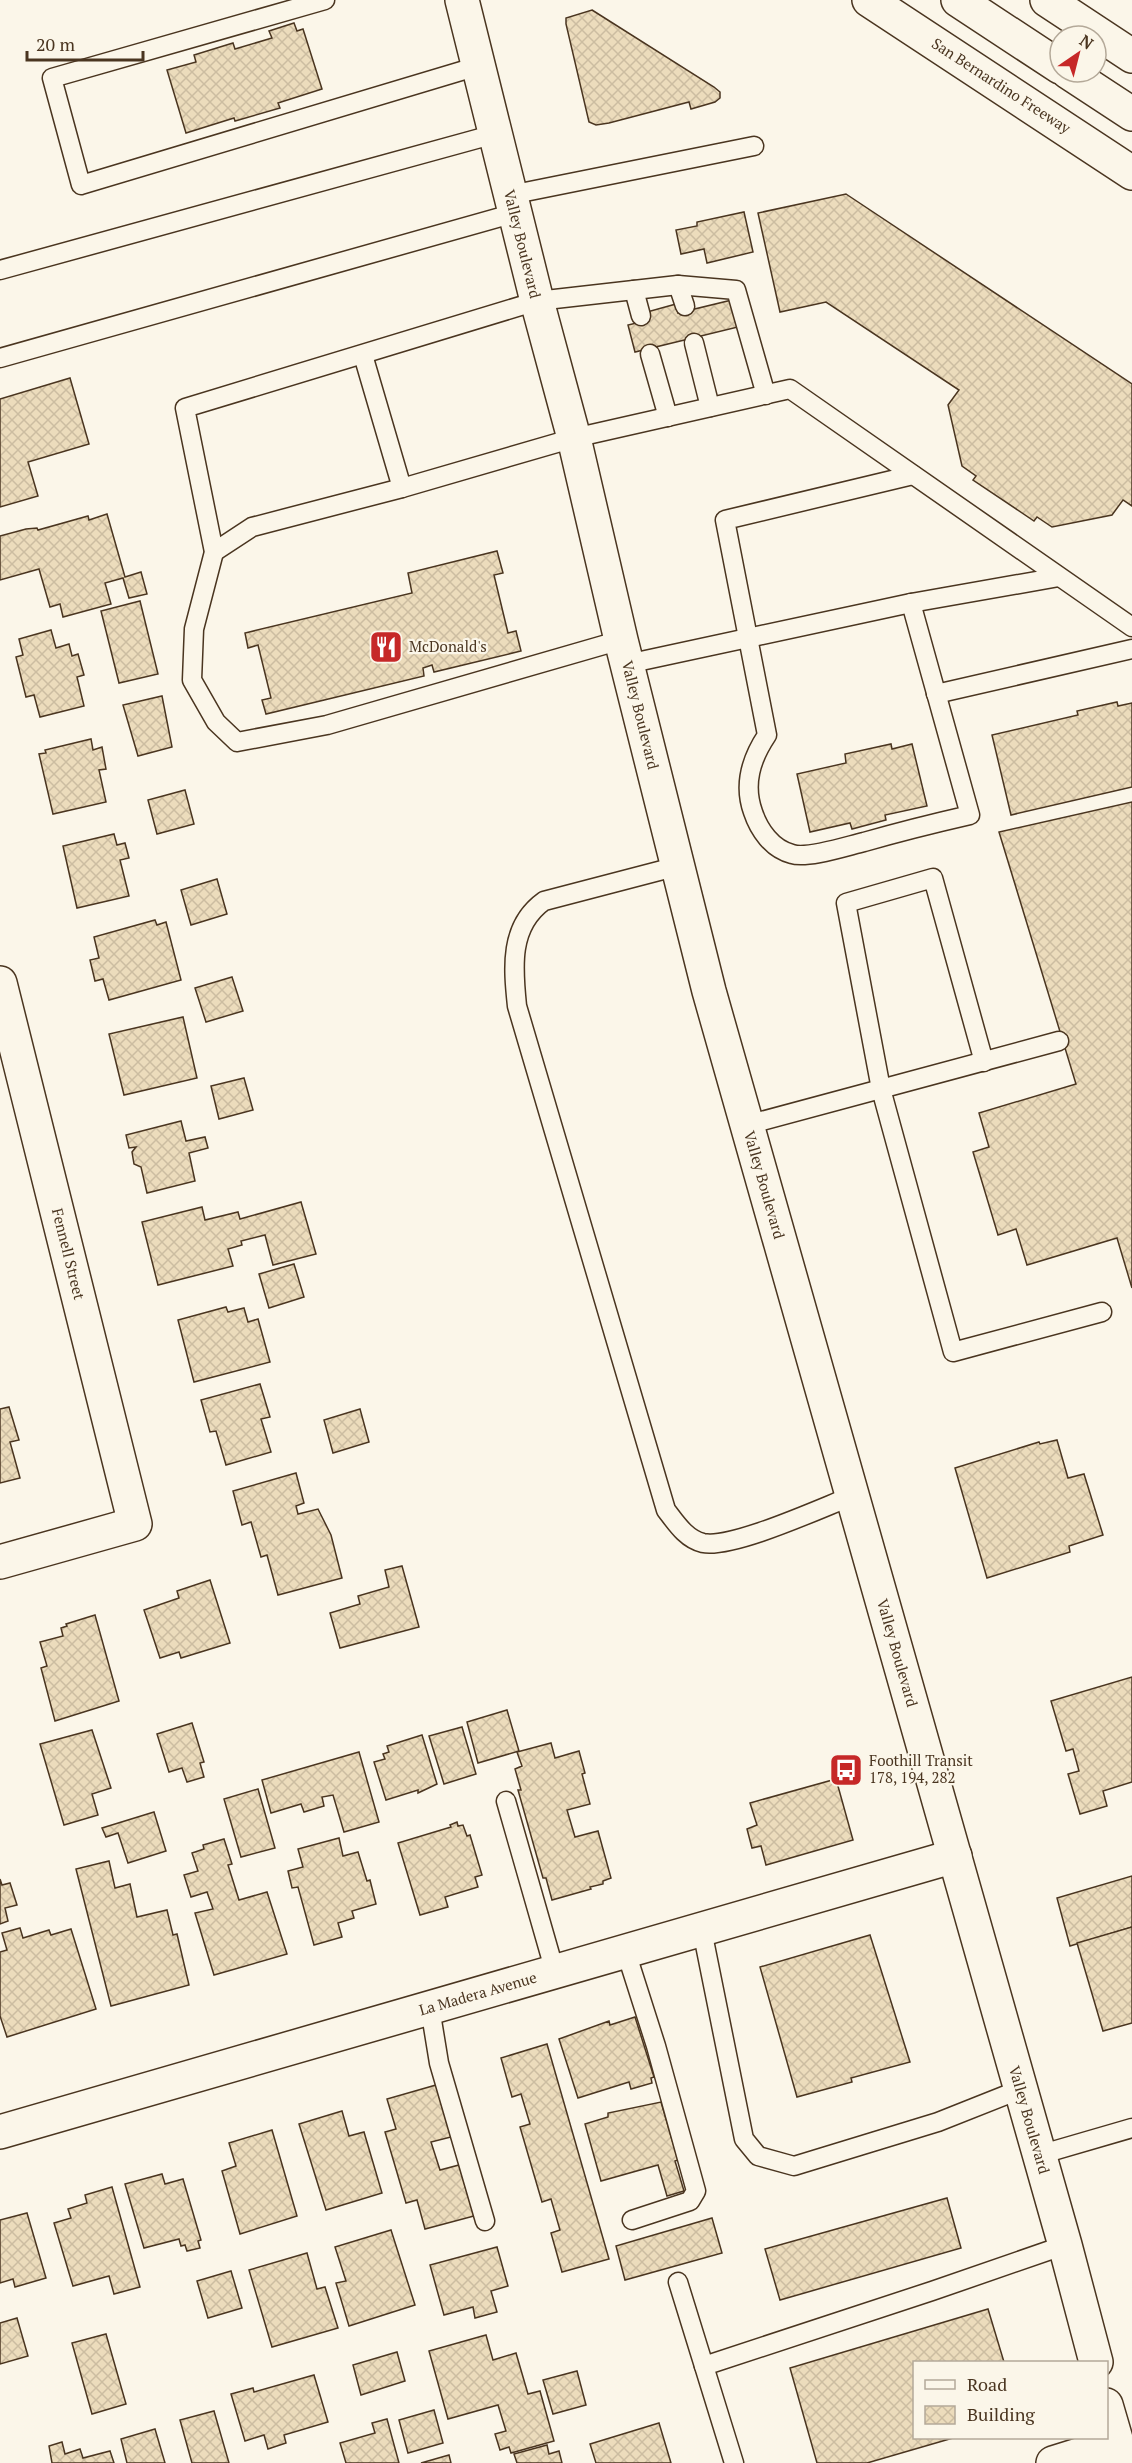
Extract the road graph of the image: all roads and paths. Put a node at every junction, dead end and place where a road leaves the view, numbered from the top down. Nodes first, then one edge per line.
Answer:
1 (325, 0) edge
2 (462, 0) edge
3 (869, 0) edge
4 (958, 0) edge
5 (1047, 0) edge
6 (1132, 56) edge
7 (1048, 59) edge
8 (478, 66) junction
9 (1086, 84) edge
10 (1132, 114) edge
11 (495, 134) junction
12 (754, 146) dead end
13 (1132, 173) edge
14 (512, 204) junction
15 (0, 270) edge
16 (678, 285) junction
17 (634, 290) junction
18 (537, 301) junction
19 (685, 306) dead end
20 (641, 316) dead end
21 (694, 343) dead end
22 (650, 354) dead end
23 (363, 355) junction
24 (0, 358) edge
25 (766, 395) junction
26 (710, 407) junction
27 (668, 417) junction
28 (574, 438) junction
29 (913, 475) junction
30 (402, 488) junction
31 (214, 552) junction
32 (1059, 578) junction
33 (911, 603) junction
34 (1132, 627) edge
35 (748, 638) junction
36 (1132, 649) edge
37 (624, 652) junction
38 (936, 694) junction
39 (678, 866) junction
40 (0, 983) edge
41 (1059, 1041) dead end
42 (984, 1062) junction
43 (881, 1089) junction
44 (747, 1125) junction
45 (1102, 1312) dead end
46 (852, 1496) junction
47 (0, 1562) edge
48 (506, 1801) dead end
49 (955, 1856) junction
50 (702, 1930) junction
51 (626, 1952) junction
52 (555, 1972) junction
53 (430, 2008) junction
54 (1021, 2089) junction
55 (1132, 2128) edge
56 (0, 2132) edge
57 (1039, 2155) junction
58 (632, 2220) dead end
59 (485, 2221) dead end
60 (1065, 2245) junction
61 (678, 2282) dead end
62 (1095, 2361) edge
63 (704, 2366) junction
64 (1108, 2408) edge
65 (1124, 2449) edge
66 (734, 2463) edge
67 (1053, 2463) edge

1 - 8 lane
2 - 8 main road, Valley Boulevard
3 - 13 main road, San Bernardino Freeway
4 - 7 main road
5 - 6 main road
8 - 11 main road, Valley Boulevard
9 - 10 main road
11 - 14 main road, Valley Boulevard
11 - 15 lane
12 - 14 lane
14 - 18 main road, Valley Boulevard
14 - 24 lane
16 - 17 lane
16 - 19 lane
16 - 25 lane
17 - 18 lane
17 - 20 lane
18 - 23 lane
18 - 28 main road, Valley Boulevard
21 - 26 lane
22 - 27 lane
23 - 30 lane
23 - 31 lane
25 - 26 lane
25 - 29 lane
26 - 27 lane
27 - 28 lane
28 - 30 lane
28 - 37 main road, Valley Boulevard
29 - 32 lane
29 - 35 lane
30 - 31 lane
31 - 37 lane
32 - 33 lane
32 - 34 lane
33 - 35 lane
33 - 38 lane
35 - 37 lane
35 - 38 lane
36 - 38 lane
37 - 39 main road, Valley Boulevard
39 - 44 main road, Valley Boulevard
39 - 46 lane
40 - 47 main road, Fennell Street
41 - 42 lane
42 - 43 lane
42 - 43 lane
43 - 44 lane
43 - 45 lane
44 - 46 main road, Valley Boulevard
46 - 49 main road, Valley Boulevard
48 - 52 lane
49 - 50 main road, La Madera Avenue
49 - 54 main road, Valley Boulevard
50 - 51 main road, La Madera Avenue
50 - 54 lane
51 - 52 main road, La Madera Avenue
51 - 58 lane
52 - 53 main road, La Madera Avenue
53 - 56 main road, La Madera Avenue
53 - 59 lane
54 - 57 main road, Valley Boulevard
55 - 57 lane
57 - 60 main road, Valley Boulevard
60 - 62 main road, Valley Boulevard
60 - 63 lane
61 - 63 lane
63 - 66 lane
64 - 65 main road
65 - 67 main road

